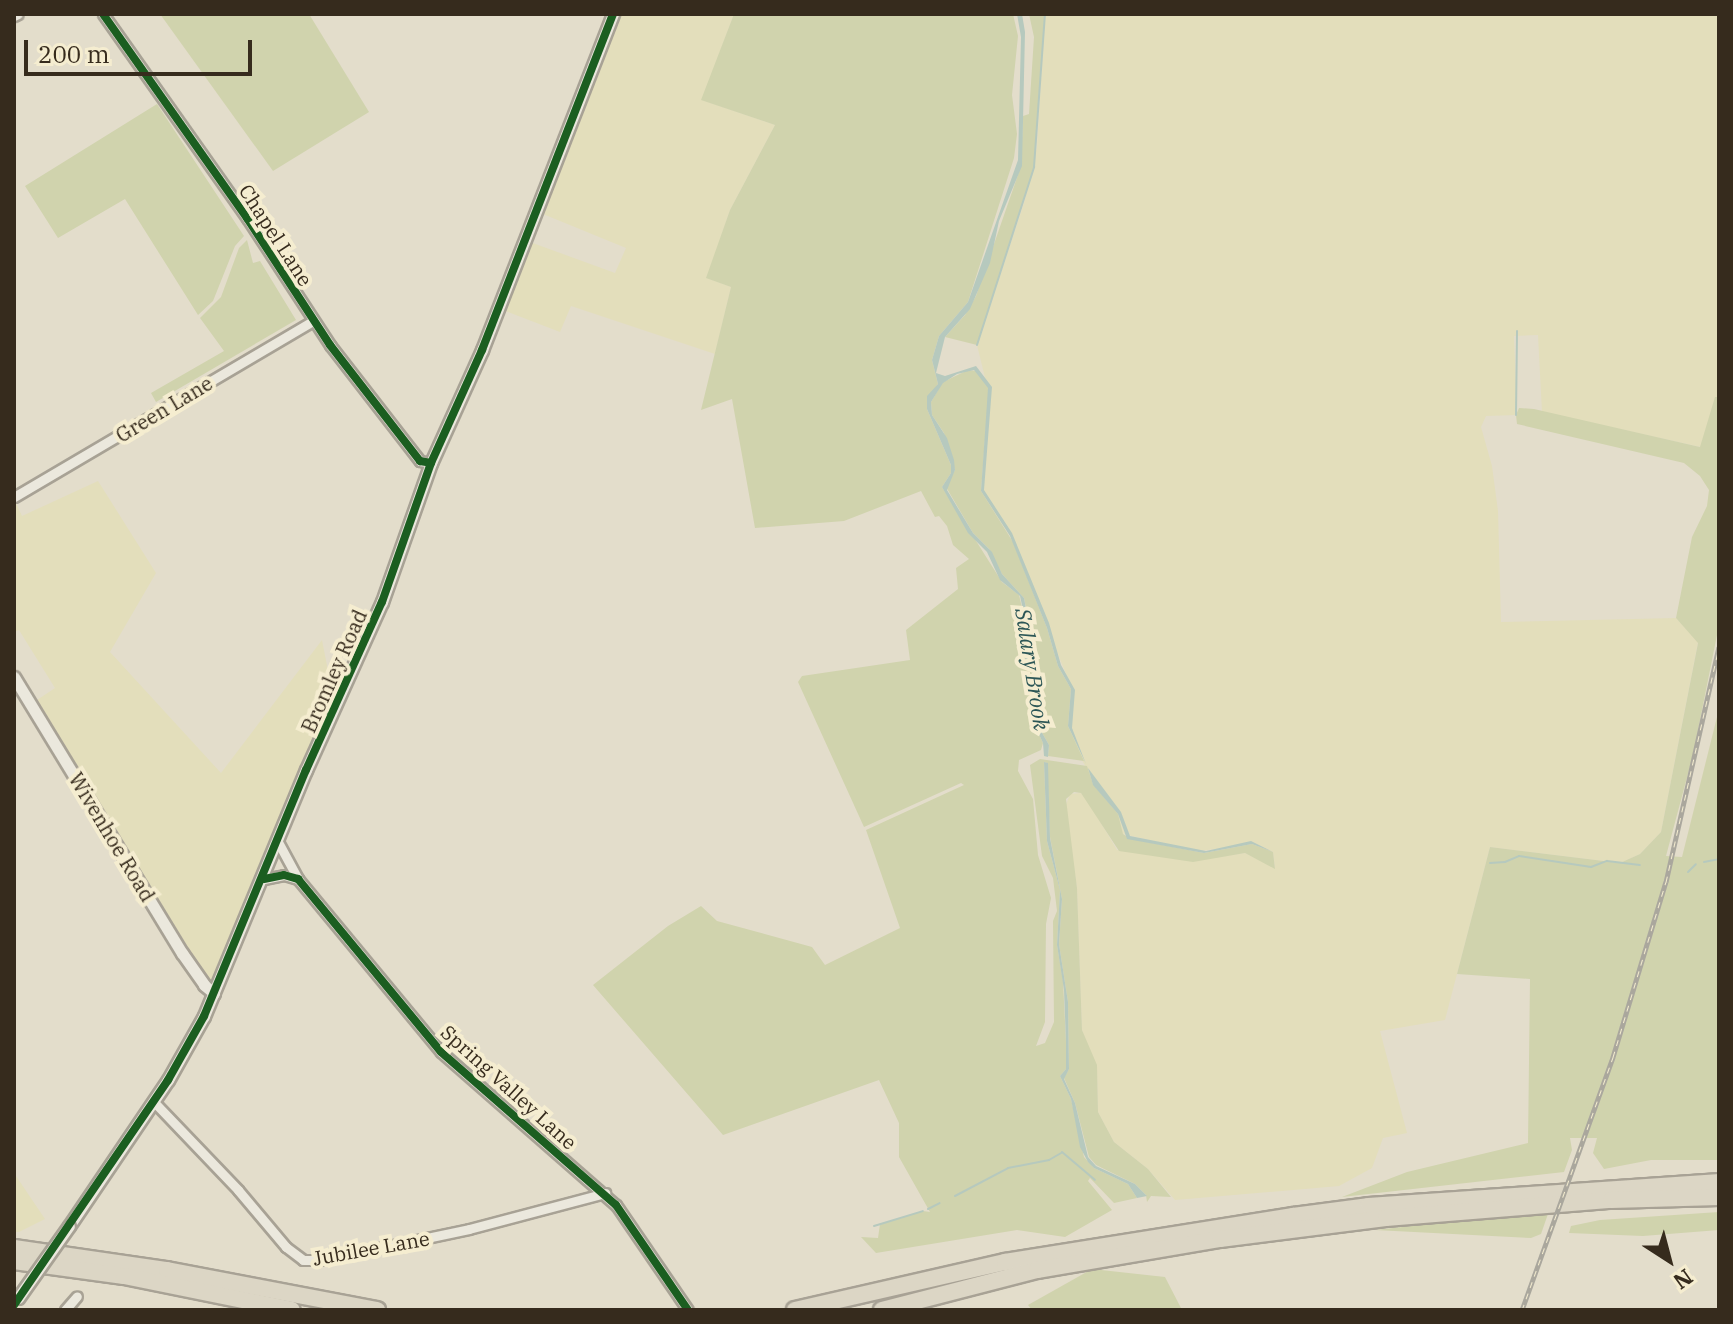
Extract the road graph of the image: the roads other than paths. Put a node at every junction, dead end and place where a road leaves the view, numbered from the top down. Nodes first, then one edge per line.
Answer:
1 (103, 14) edge
2 (613, 14) edge
3 (313, 321) junction
4 (431, 463) junction
5 (14, 497) edge
6 (14, 677) edge
7 (278, 842) junction
8 (264, 879) junction
9 (298, 879) junction
10 (214, 993) junction
11 (154, 1102) junction
12 (1719, 1182) edge
13 (605, 1193) junction
14 (1719, 1197) edge
15 (14, 1248) edge
16 (14, 1261) edge
17 (77, 1296) dead end
18 (16, 1301) edge
19 (65, 1310) edge
20 (292, 1310) edge
21 (377, 1310) edge
22 (688, 1310) edge
23 (795, 1310) edge
24 (882, 1310) edge

1 - 3 street, Chapel Lane
2 - 4 street, Bromley Road
3 - 4 street, Chapel Lane
3 - 5 street, Green Lane
4 - 7 street, Bromley Road
6 - 10 street, Wivenhoe Road
7 - 8 street, Bromley Road
7 - 9 street, Spring Valley Lane
8 - 9 street
8 - 10 street, Bromley Road
9 - 13 street, Spring Valley Lane
10 - 11 street, Bromley Road
11 - 13 street, Jubilee Lane
11 - 18 street, Bromley Road, bridge
12 - 23 highway
13 - 22 street, Spring Valley Lane
14 - 24 highway
15 - 21 highway
16 - 20 highway
17 - 19 street

